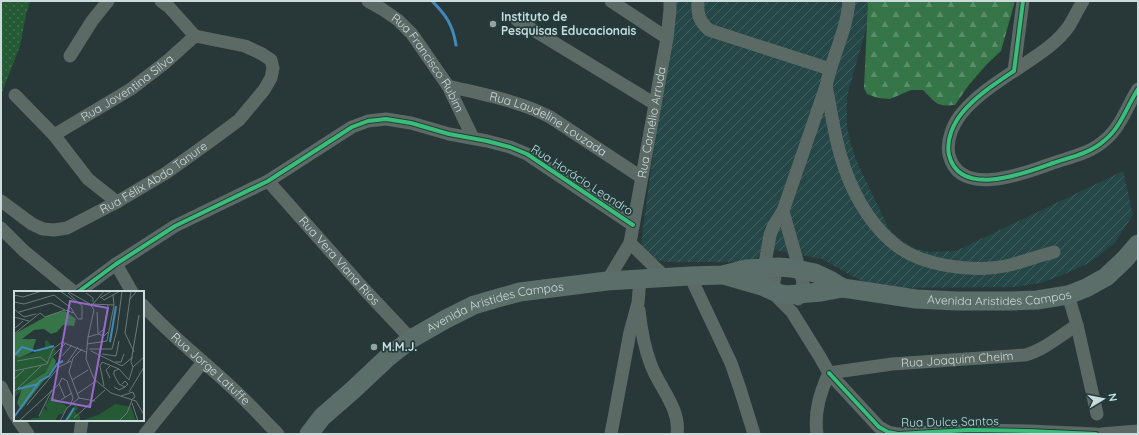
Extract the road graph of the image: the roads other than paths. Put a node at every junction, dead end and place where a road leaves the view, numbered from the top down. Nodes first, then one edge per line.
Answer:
1 (108, 1) edge
2 (161, 1) edge
3 (368, 1) edge
4 (611, 1) edge
5 (670, 1) edge
6 (698, 1) edge
7 (849, 1) edge
8 (1023, 1) edge
9 (1083, 1) edge
10 (517, 20) dead end
11 (195, 36) junction
12 (667, 38) junction
13 (70, 56) dead end
14 (830, 68) junction
15 (1014, 70) junction
16 (448, 86) junction
17 (826, 86) junction
18 (1137, 89) edge
19 (15, 95) dead end
20 (655, 104) junction
21 (54, 135) junction
22 (473, 138) junction
23 (641, 177) junction
24 (268, 181) junction
25 (1, 200) edge
26 (117, 202) junction
27 (782, 211) junction
28 (633, 226) junction
29 (1, 228) edge
30 (630, 243) junction
31 (1138, 244) edge
32 (1054, 252) dead end
33 (116, 264) junction
34 (800, 269) junction
35 (690, 276) junction
36 (664, 277) junction
37 (770, 278) junction
38 (640, 279) junction
39 (607, 282) junction
40 (843, 288) junction
41 (73, 291) edge
42 (79, 291) edge
43 (131, 291) edge
44 (801, 294) junction
45 (1068, 295) junction
46 (638, 303) junction
47 (144, 307) edge
48 (792, 312) junction
49 (1077, 325) junction
50 (411, 339) junction
51 (203, 362) junction
52 (829, 373) junction
53 (1, 387) edge
54 (14, 412) edge
55 (1097, 414) dead end
56 (19, 421) edge
57 (82, 421) edge
58 (1138, 431) edge
59 (612, 433) edge
60 (28, 434) edge
61 (80, 434) edge
62 (145, 434) edge
63 (278, 434) edge
64 (309, 434) edge
65 (677, 434) edge
66 (754, 434) edge
67 (817, 434) edge
68 (1096, 434) edge
69 (1101, 434) edge

1 - 13 street
2 - 11 street
3 - 16 street, Rua Francisco Rubim
4 - 12 street
5 - 12 street, Rua Cornélio Arruda
6 - 14 street
7 - 14 street
8 - 15 street
9 - 15 street
10 - 20 street
11 - 21 street, Rua Joventina Silva
11 - 26 street, Rua Félix Abdo Tanure
12 - 20 street, Rua Cornélio Arruda
14 - 17 street
15 - 18 street
16 - 22 street, Rua Francisco Rubim
16 - 23 street, Rua Laudeline Louzada
17 - 27 street
17 - 32 street
19 - 21 street
20 - 23 street, Rua Cornélio Arruda
21 - 26 street
22 - 24 street, Rua Horácio Leandro
22 - 28 street, Rua Horácio Leandro
23 - 28 street, Rua Cornélio Arruda
24 - 33 street, Rua Horácio Leandro
24 - 50 street, Rua Vera Viana Rios
25 - 26 street, Rua Félix Abdo Tanure
27 - 34 street
27 - 37 street
28 - 30 street, Rua Cornélio Arruda
29 - 41 street
30 - 36 street
30 - 39 street, Rua Cornélio Arruda
31 - 45 highway, Avenida Aristides Campos
33 - 42 street, Rua Horácio Leandro
33 - 43 street
34 - 37 highway, Avenida Aristides Campos
34 - 40 highway, Avenida Aristides Campos
34 - 44 street
35 - 36 highway, Avenida Aristides Campos
35 - 37 highway, Avenida Aristides Campos
35 - 66 street
36 - 38 highway, Avenida Aristides Campos
37 - 44 highway, Avenida Aristides Campos
37 - 48 street
38 - 39 highway, Avenida Aristides Campos
38 - 46 street
39 - 50 highway, Avenida Aristides Campos
40 - 44 highway, Avenida Aristides Campos
40 - 45 highway, Avenida Aristides Campos
44 - 48 street
45 - 49 street
46 - 59 street
46 - 65 street
47 - 51 street, Rua Jorge Latuffe
48 - 52 street
49 - 52 street, Rua Joaquim Cheim
49 - 55 street
50 - 64 highway, Avenida Aristides Campos
51 - 62 street
51 - 63 street, Rua Jorge Latuffe
52 - 67 street
52 - 68 street, Rua Dulce Santos
53 - 54 street
56 - 60 street
57 - 61 street
58 - 69 street

